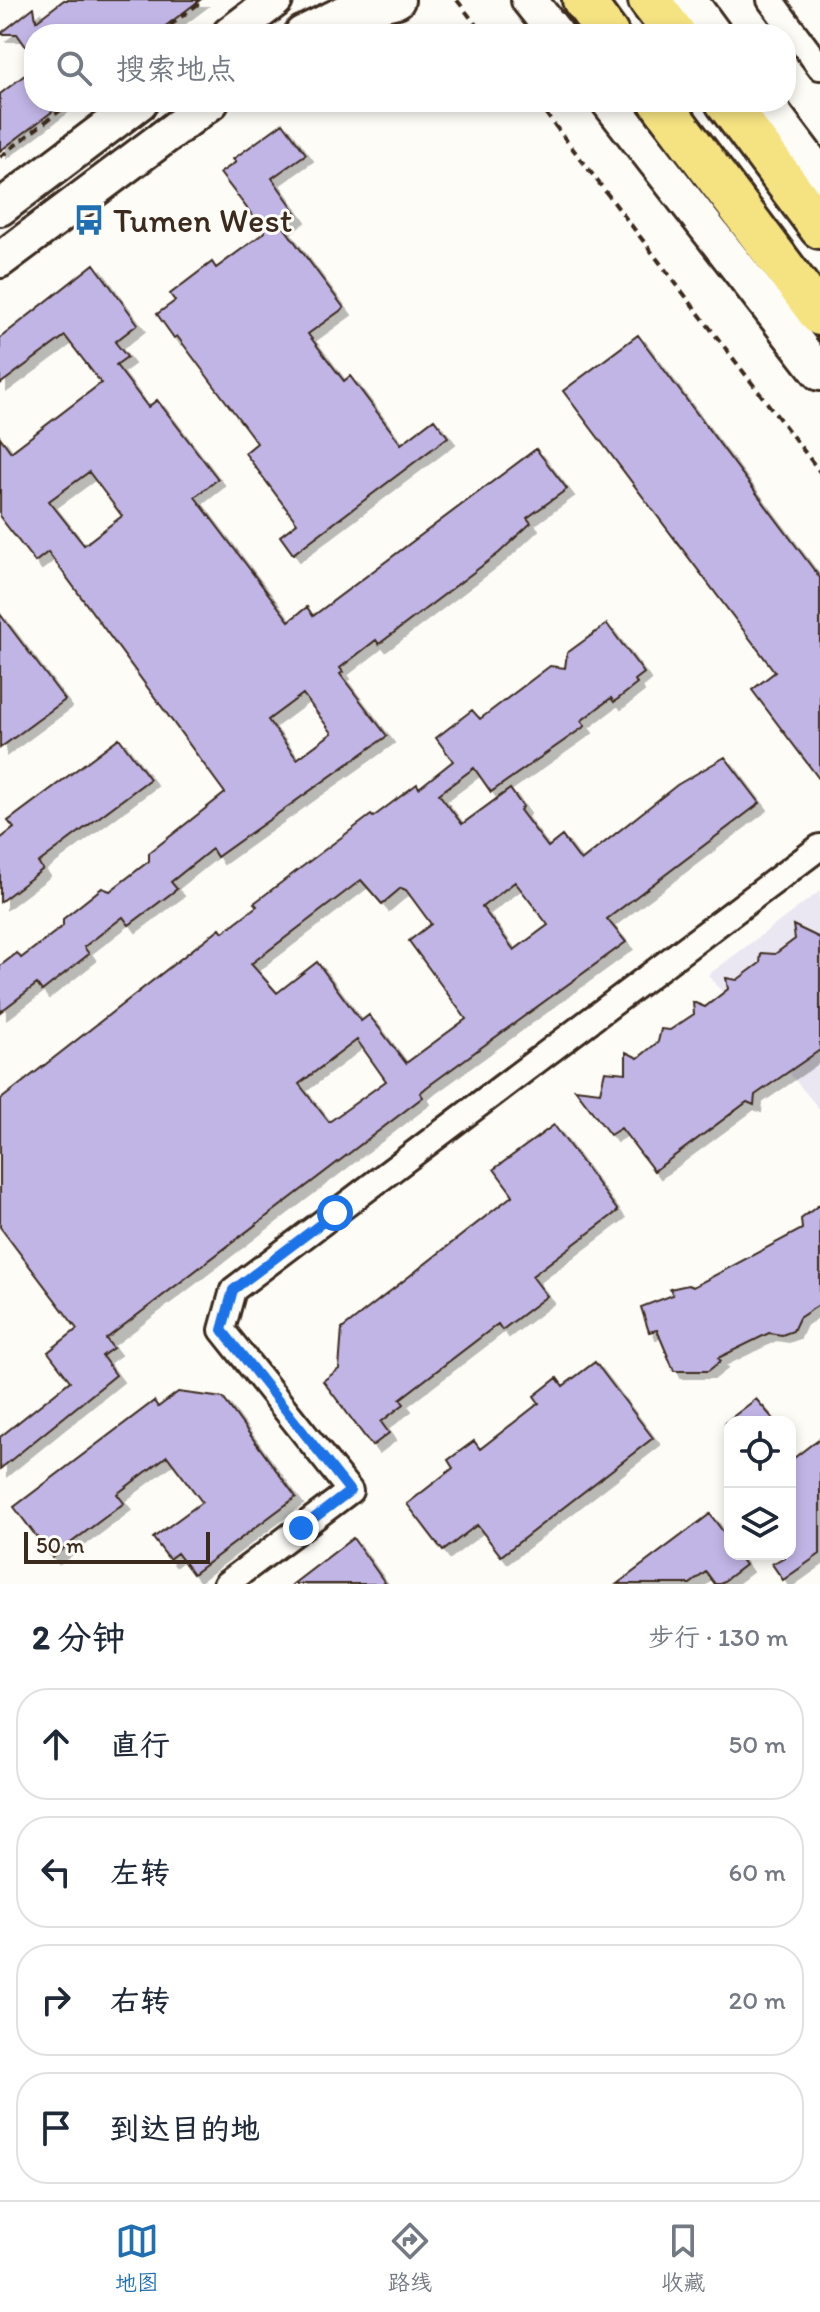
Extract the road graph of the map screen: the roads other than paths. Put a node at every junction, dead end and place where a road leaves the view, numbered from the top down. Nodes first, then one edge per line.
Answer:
1 (275, 0) edge
2 (397, 0) edge
3 (529, 0) edge
4 (583, 0) edge
5 (649, 0) edge
6 (689, 0) edge
7 (770, 0) edge
8 (243, 24) edge
9 (322, 24) edge
10 (548, 24) edge
11 (601, 24) edge
12 (667, 24) edge
13 (707, 24) edge
14 (788, 24) edge
15 (796, 35) edge
16 (820, 67) edge
17 (127, 112) edge
18 (198, 112) edge
19 (617, 112) edge
20 (668, 112) edge
21 (733, 112) edge
22 (773, 112) edge
23 (820, 175) edge
24 (0, 208) edge
25 (820, 228) edge
26 (0, 260) edge
27 (820, 315) edge
28 (820, 373) edge
29 (820, 847) edge
30 (226, 1584) edge

1 - 8 main road
2 - 9 main road
3 - 10 main road
4 - 11 highway
5 - 12 highway
6 - 13 main road
7 - 14 street
15 - 16 street
17 - 24 main road
18 - 26 main road
19 - 28 main road
20 - 27 highway
21 - 25 highway
22 - 23 main road
29 - 30 street

